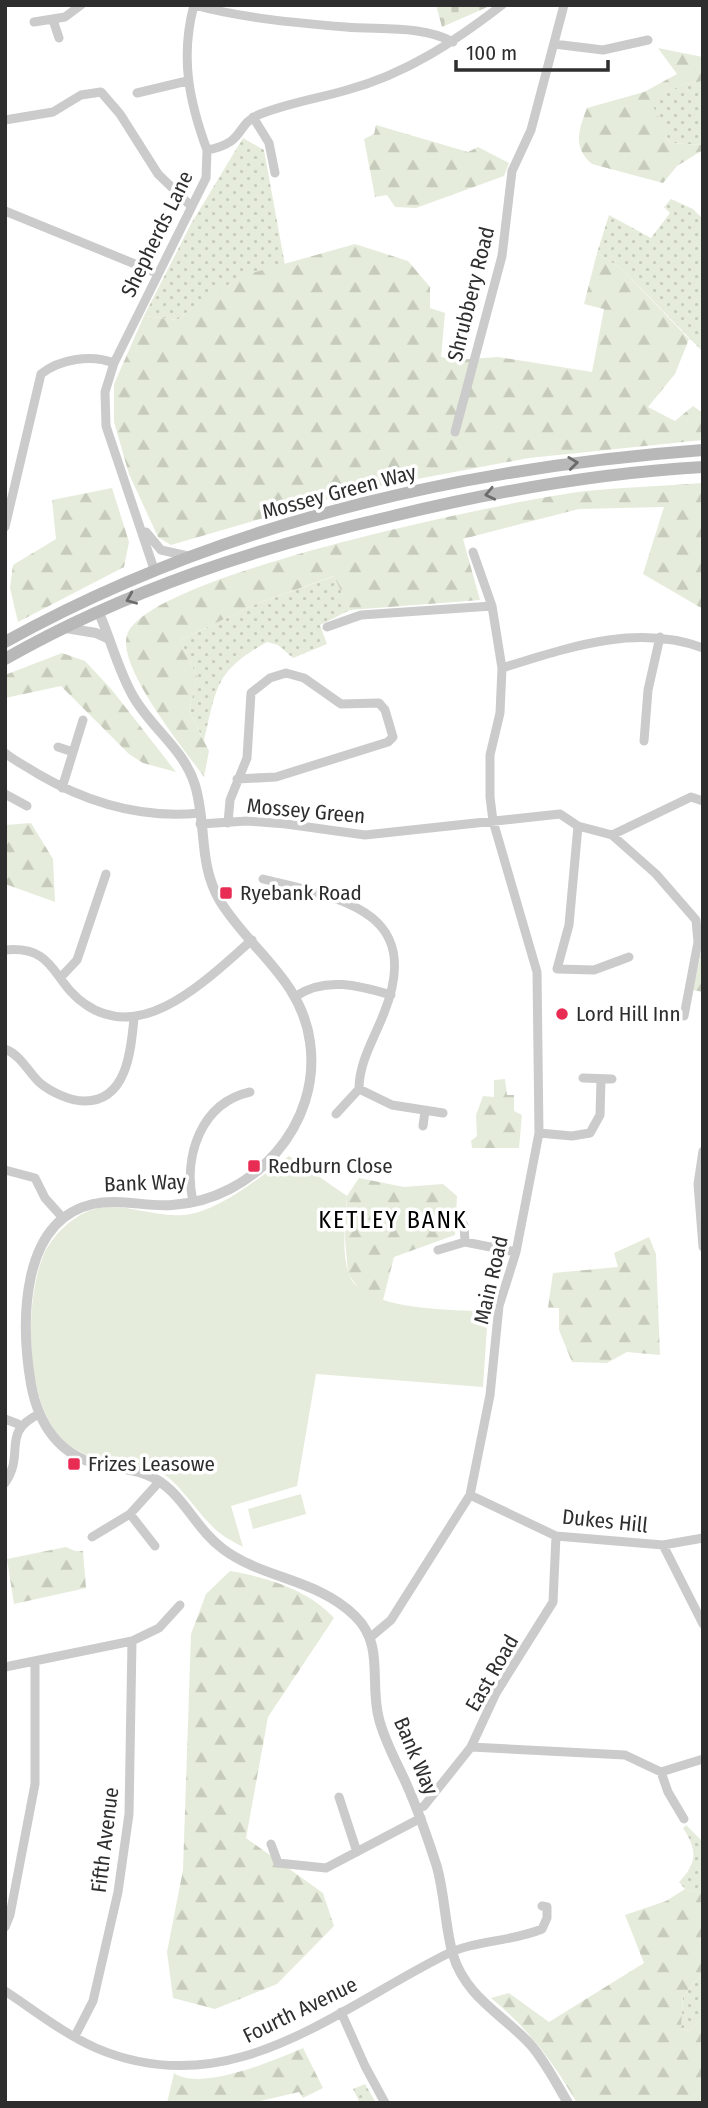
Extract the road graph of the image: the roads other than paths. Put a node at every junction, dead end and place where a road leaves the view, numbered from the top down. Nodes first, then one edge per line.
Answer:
1 (81, 5) edge
2 (194, 5) edge
3 (502, 5) edge
4 (564, 5) edge
5 (53, 20) junction
6 (34, 22) dead end
7 (59, 38) dead end
8 (648, 40) dead end
9 (453, 42) junction
10 (554, 44) junction
11 (187, 81) junction
12 (137, 93) dead end
13 (253, 117) junction
14 (5, 120) edge
15 (207, 149) junction
16 (275, 173) dead end
17 (191, 206) junction
18 (5, 211) edge
19 (158, 273) junction
20 (114, 363) junction
21 (455, 432) dead end
22 (703, 450) edge
23 (703, 467) edge
24 (5, 527) edge
25 (143, 528) junction
26 (318, 533) junction
27 (473, 552) dead end
28 (188, 556) junction
29 (154, 569) junction
30 (492, 606) junction
31 (99, 612) junction
32 (327, 627) dead end
33 (66, 628) junction
34 (660, 637) junction
35 (109, 639) junction
36 (5, 644) edge
37 (703, 648) edge
38 (5, 659) edge
39 (502, 668) junction
40 (83, 720) dead end
41 (644, 741) dead end
42 (58, 747) dead end
43 (73, 752) junction
44 (6, 756) edge
45 (237, 779) junction
46 (62, 788) junction
47 (5, 794) edge
48 (703, 802) edge
49 (27, 806) dead end
50 (200, 818) junction
51 (493, 821) junction
52 (228, 823) junction
53 (578, 826) junction
54 (612, 835) junction
55 (106, 874) dead end
56 (262, 879) dead end
57 (252, 940) junction
58 (5, 950) edge
59 (629, 957) dead end
60 (557, 969) junction
61 (537, 972) junction
62 (61, 977) junction
63 (391, 995) junction
64 (296, 996) junction
65 (684, 1016) dead end
66 (134, 1018) junction
67 (5, 1049) edge
68 (583, 1078) dead end
69 (601, 1079) junction
70 (612, 1079) dead end
71 (359, 1089) junction
72 (250, 1092) dead end
73 (425, 1111) junction
74 (336, 1114) dead end
75 (443, 1114) dead end
76 (423, 1126) dead end
77 (539, 1133) junction
78 (703, 1151) edge
79 (5, 1170) edge
80 (192, 1202) junction
81 (62, 1217) junction
82 (464, 1225) dead end
83 (465, 1242) junction
84 (703, 1247) edge
85 (438, 1250) dead end
86 (516, 1252) junction
87 (39, 1414) junction
88 (5, 1419) edge
89 (18, 1424) junction
90 (159, 1482) junction
91 (5, 1483) edge
92 (470, 1495) junction
93 (130, 1514) junction
94 (556, 1536) junction
95 (92, 1537) dead end
96 (703, 1538) edge
97 (663, 1545) junction
98 (155, 1546) dead end
99 (180, 1605) dead end
100 (703, 1624) edge
101 (372, 1636) junction
102 (132, 1641) junction
103 (35, 1662) junction
104 (5, 1667) edge
105 (471, 1747) junction
106 (703, 1759) edge
107 (661, 1772) junction
108 (339, 1797) dead end
109 (419, 1814) junction
110 (684, 1819) dead end
111 (271, 1844) dead end
112 (357, 1852) junction
113 (542, 1906) dead end
114 (5, 1927) edge
115 (452, 1952) junction
116 (5, 1992) edge
117 (341, 2012) junction
118 (75, 2036) junction
119 (385, 2103) edge
120 (568, 2103) edge

1 - 5 street
2 - 9 street
2 - 11 street
3 - 9 street, Shepherds Lane
4 - 10 street, Shrubbery Road
5 - 6 street
5 - 7 street
8 - 10 street
9 - 13 street, Shepherds Lane
10 - 21 street, Shrubbery Road
11 - 12 street
11 - 15 street
13 - 15 street, Shepherds Lane
13 - 16 street
14 - 17 street
15 - 17 street, Shepherds Lane
17 - 19 street, Shepherds Lane
18 - 19 street
19 - 20 street, Shepherds Lane
20 - 24 street
20 - 25 street, Shepherds Lane
28 -> 22 main road, Mossey Green Way
23 -> 26 main road, Mossey Green Way
25 - 28 street
25 - 29 street, Shepherds Lane
26 - 29 main road
26 -> 31 main road, Mossey Green Way
27 - 30 street
28 - 29 main road, Mossey Green Way
29 - 36 main road, Mossey Green Way
30 - 32 street
30 - 39 street
31 - 33 main road, Mossey Green Way
31 - 35 street, Bank Way
31 - 36 main road
33 - 35 street
33 - 38 main road, Mossey Green Way
34 - 37 street
34 - 39 street
34 - 41 street
35 - 50 street, Bank Way
39 - 51 street
40 - 43 street
42 - 43 street
43 - 46 street
44 - 46 street, Mossey Green
45 - 45 street
45 - 52 street
46 - 50 street, Mossey Green
47 - 49 street
48 - 54 street
50 - 52 street, Mossey Green
50 - 57 street, Bank Way
51 - 52 street, Mossey Green
51 - 53 street, Mossey Green
51 - 61 street, Main Road
53 - 54 street, Mossey Green
53 - 60 street
54 - 65 street
55 - 62 street
56 - 63 street
57 - 64 street, Bank Way
57 - 66 street
58 - 62 street
59 - 60 street
60 - 61 street
61 - 77 street, Main Road
62 - 66 street
63 - 64 street
63 - 71 street
64 - 80 street, Bank Way
66 - 67 street
68 - 69 street
69 - 70 street
69 - 77 street
71 - 73 street
71 - 74 street
72 - 80 street
73 - 75 street
73 - 76 street
77 - 86 street, Main Road
78 - 84 street
79 - 81 street
80 - 81 street, Bank Way
81 - 87 street
82 - 83 street
83 - 85 street
83 - 86 street
86 - 92 street, Main Road
87 - 89 street
87 - 90 street
88 - 89 street
89 - 91 street
90 - 93 street
90 - 101 street
92 - 94 street, Dukes Hill
92 - 101 street, Main Road
93 - 95 street
93 - 98 street
94 - 97 street, Dukes Hill
94 - 105 street, East Road
96 - 97 street, Dukes Hill
97 - 100 street
99 - 102 street
101 - 109 street, Bank Way
102 - 103 street
102 - 118 street, Fifth Avenue
103 - 104 street
103 - 114 street
105 - 107 street
105 - 109 street, East Road
106 - 107 street
107 - 110 street
108 - 112 street
109 - 112 street, East Road
109 - 115 street, Bank Way
111 - 112 street, East Road
113 - 115 street, Fourth Avenue
115 - 117 street, Fourth Avenue
115 - 120 street, Bank Way
116 - 118 street, Fourth Avenue
117 - 118 street, Fourth Avenue
117 - 119 street

